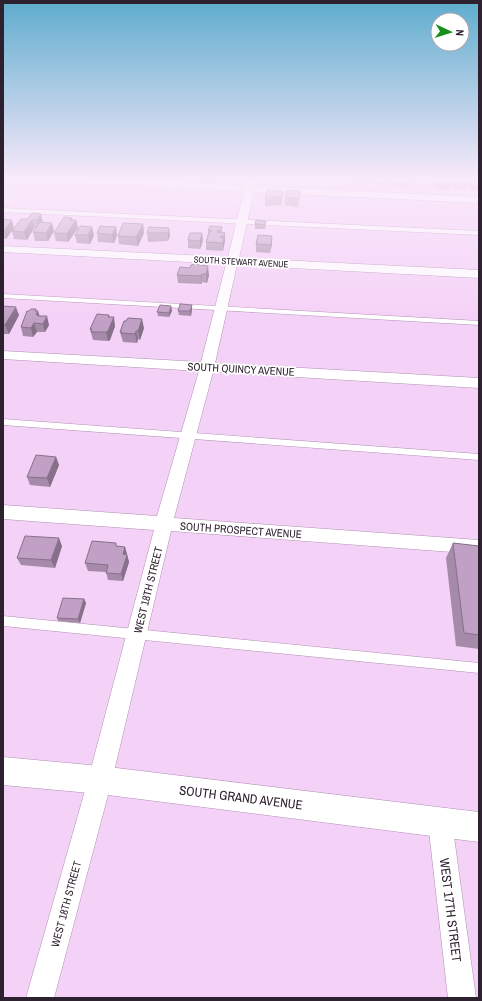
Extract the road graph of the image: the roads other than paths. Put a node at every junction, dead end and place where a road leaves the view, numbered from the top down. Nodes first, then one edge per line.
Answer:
1 (241, 228) edge
2 (375, 228) edge
3 (479, 233) edge
4 (3, 249) edge
5 (233, 261) junction
6 (479, 274) edge
7 (3, 296) edge
8 (220, 308) junction
9 (479, 322) edge
10 (3, 355) edge
11 (207, 367) junction
12 (479, 383) edge
13 (3, 422) edge
14 (188, 436) junction
15 (479, 457) edge
16 (3, 512) edge
17 (164, 524) junction
18 (479, 547) edge
19 (3, 621) edge
20 (136, 635) junction
21 (479, 668) edge
22 (3, 771) edge
23 (100, 780) junction
24 (440, 822) junction
25 (479, 827) edge
26 (40, 998) edge
27 (462, 998) edge

1 - 5 street, WEST 18TH STREET
2 - 3 lane
4 - 5 street, SOUTH STEWART AVENUE
5 - 6 street, SOUTH STEWART AVENUE
5 - 8 street, WEST 18TH STREET
7 - 8 lane
8 - 9 lane
8 - 11 street, WEST 18TH STREET
10 - 11 street, SOUTH QUINCY AVENUE
11 - 12 street, SOUTH QUINCY AVENUE
11 - 14 street, WEST 18TH STREET
13 - 14 lane
14 - 15 lane
14 - 17 street, WEST 18TH STREET
16 - 17 street, SOUTH PROSPECT AVENUE
17 - 18 street, SOUTH PROSPECT AVENUE
17 - 20 street, WEST 18TH STREET
19 - 20 lane
20 - 21 lane
20 - 23 street, WEST 18TH STREET
22 - 23 street, SOUTH GRAND AVENUE
23 - 24 street, SOUTH GRAND AVENUE
23 - 26 street, WEST 18TH STREET
24 - 25 street, SOUTH GRAND AVENUE
24 - 27 street, WEST 17TH STREET

